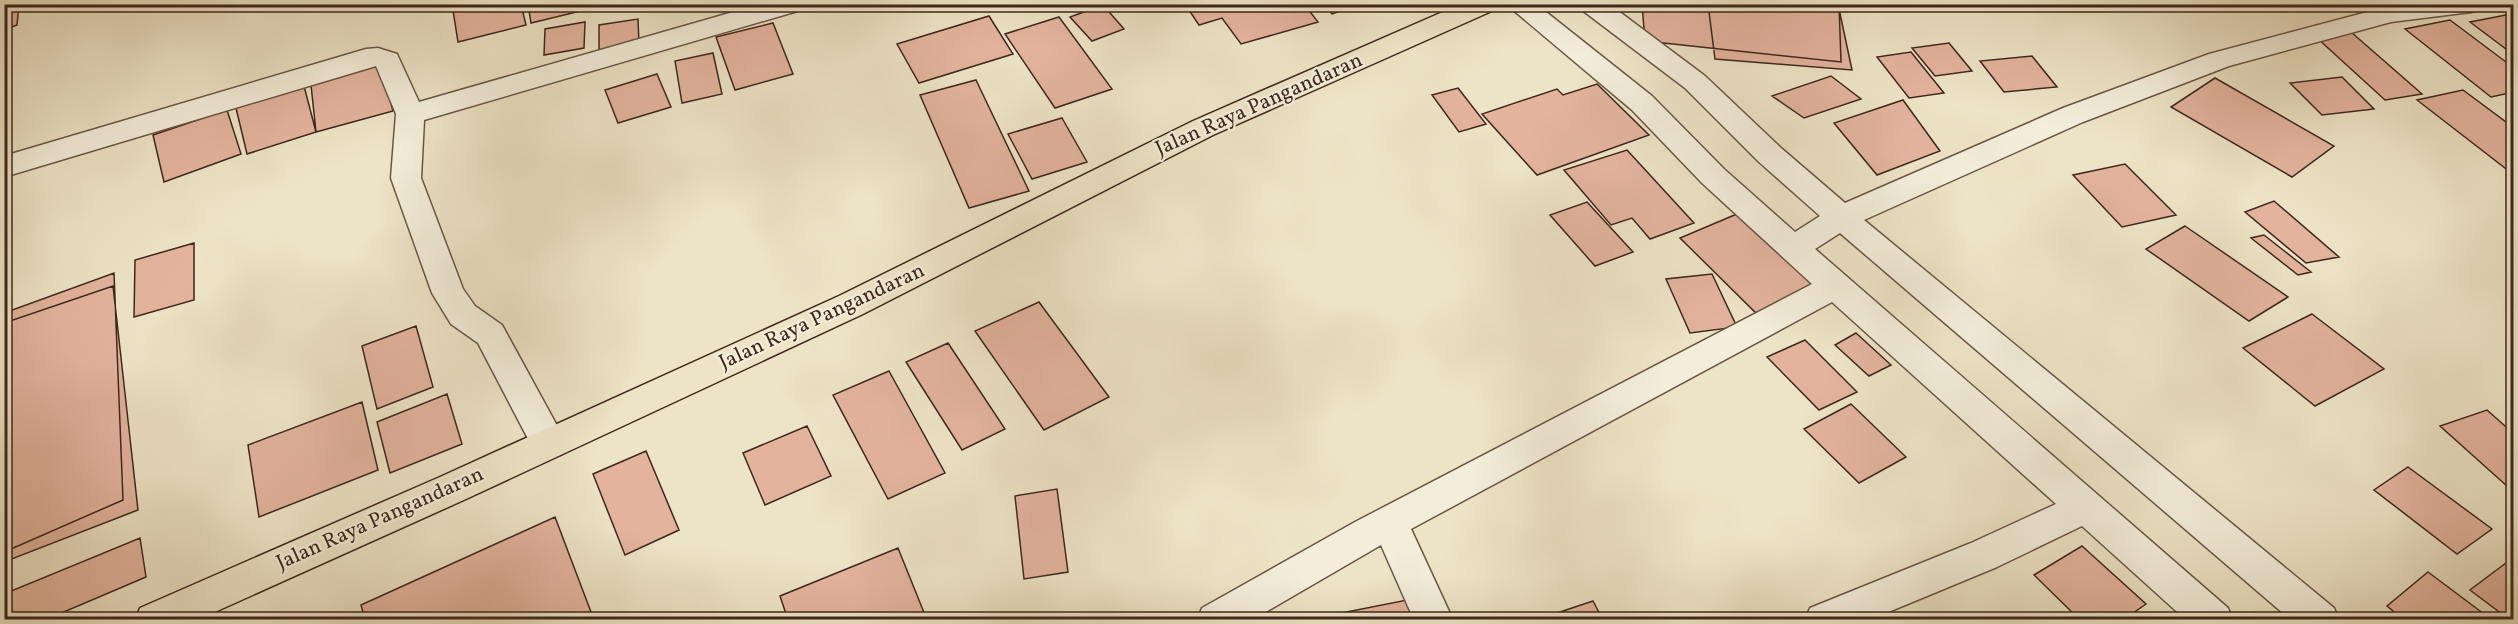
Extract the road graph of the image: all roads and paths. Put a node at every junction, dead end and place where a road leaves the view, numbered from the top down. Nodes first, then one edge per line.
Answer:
1 (792, 4) edge
2 (1519, 4) edge
3 (1592, 4) edge
4 (2471, 4) edge
5 (1463, 8) edge
6 (410, 114) junction
7 (4, 167) edge
8 (1842, 217) junction
9 (1793, 248) junction
10 (1835, 286) junction
11 (549, 444) junction
12 (2086, 507) junction
13 (1389, 522) junction
14 (154, 620) edge
15 (1216, 620) edge
16 (1434, 620) edge
17 (1824, 620) edge
18 (2214, 620) edge
19 (2320, 620) edge

1 - 6 street
2 - 9 street
3 - 8 street
4 - 8 street
5 - 11 highway, Jalan Raya Pangandaran
6 - 7 street
6 - 11 street
8 - 9 street
8 - 19 street
9 - 10 street
10 - 12 street
10 - 13 street
11 - 14 highway, Jalan Raya Pangandaran
12 - 17 street
12 - 18 street
13 - 15 street
13 - 16 street

